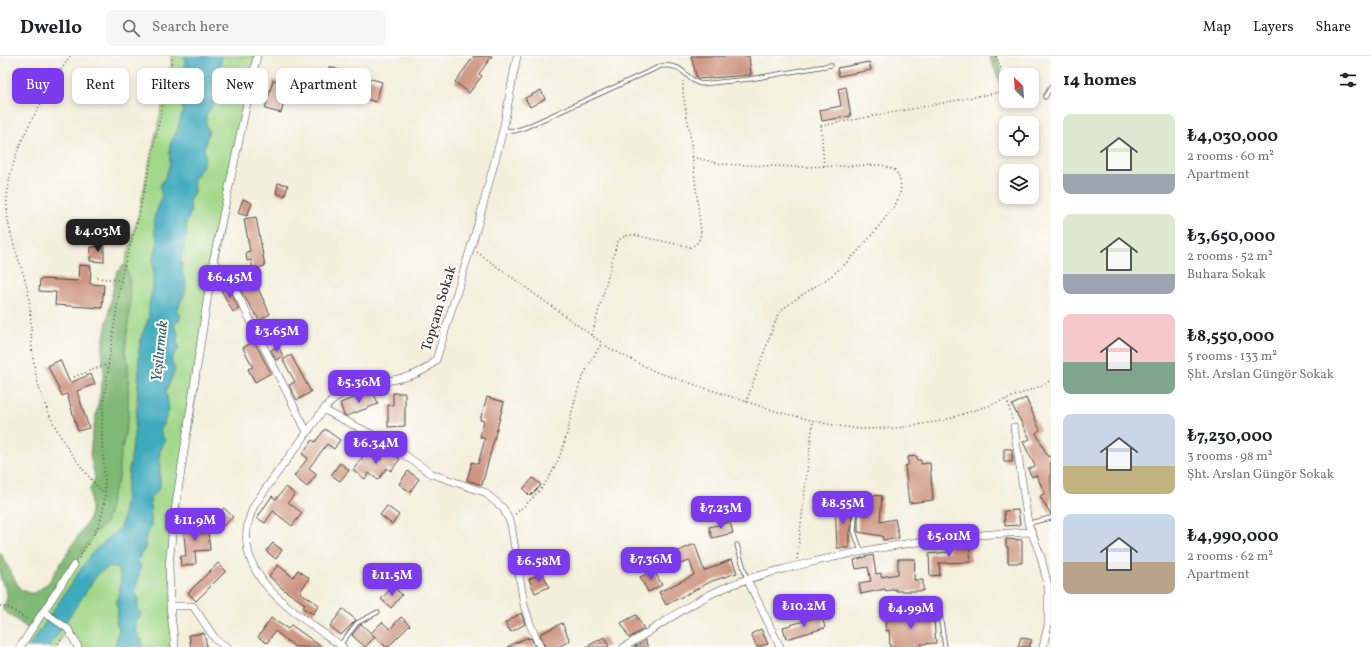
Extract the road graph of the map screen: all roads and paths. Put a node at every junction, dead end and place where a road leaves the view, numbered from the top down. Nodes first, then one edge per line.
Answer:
1 (70, 56) edge
2 (170, 56) edge
3 (257, 56) edge
4 (517, 56) edge
5 (996, 56) edge
6 (831, 65) dead end
7 (1001, 68) edge
8 (687, 75) junction
9 (1051, 87) edge
10 (999, 92) edge
11 (1039, 95) edge
12 (1045, 97) joint
13 (503, 130) junction
14 (692, 157) junction
15 (824, 166) junction
16 (470, 248) junction
17 (213, 262) junction
18 (97, 278) dead end
19 (122, 280) junction
20 (592, 335) junction
21 (602, 343) junction
22 (108, 364) junction
23 (74, 377) dead end
24 (1051, 380) edge
25 (1007, 399) junction
26 (746, 402) junction
27 (324, 410) junction
28 (813, 421) junction
29 (1014, 427) joint
30 (308, 432) junction
31 (104, 494) junction
32 (856, 498) dead end
33 (1051, 518) edge
34 (509, 519) junction
35 (1028, 523) junction
36 (1030, 532) junction
37 (737, 544) dead end
38 (861, 551) junction
39 (74, 565) joint
40 (796, 566) junction
41 (747, 579) junction
42 (0, 606) edge
43 (170, 606) junction
44 (939, 609) dead end
45 (378, 612) dead end
46 (47, 613) junction
47 (36, 624) junction
48 (1049, 625) edge
49 (66, 627) junction
50 (342, 646) edge
51 (20, 647) edge
52 (56, 647) edge
53 (78, 647) edge
54 (174, 647) edge
55 (227, 647) edge
56 (540, 647) edge
57 (624, 647) edge
58 (780, 647) edge
59 (946, 647) edge
60 (1042, 647) edge

1 - 31 path
2 - 19 path
3 - 17 street
4 - 13 street, Topçam Sokak
5 - 7 path
6 - 8 lane
8 - 13 lane
8 - 14 path
9 - 12 lane
10 - 15 path
11 - 12 path
13 - 16 street, Topçam Sokak
14 - 15 path
14 - 20 path
15 - 26 path
16 - 20 path
16 - 27 street, Topçam Sokak
17 - 30 street
17 - 43 street
18 - 19 path
19 - 22 path
20 - 21 path
21 - 26 path
21 - 34 path
22 - 23 path
22 - 31 path
24 - 25 path
25 - 28 path
25 - 29 path
26 - 28 path
27 - 30 street, Topçam Sokak
27 - 34 street
28 - 40 path
29 - 35 street
30 - 50 street, Topçam Sokak
31 - 39 path
32 - 38 lane
33 - 35 lane
34 - 56 street
35 - 36 street
36 - 38 street
36 - 48 street
37 - 41 lane
38 - 40 street
39 - 46 street
40 - 41 street
41 - 57 street
41 - 58 street
42 - 47 path
43 - 54 street
43 - 55 street
44 - 59 lane
45 - 50 lane
46 - 47 street
46 - 49 street
47 - 51 street
48 - 60 street
49 - 52 path
49 - 53 street

